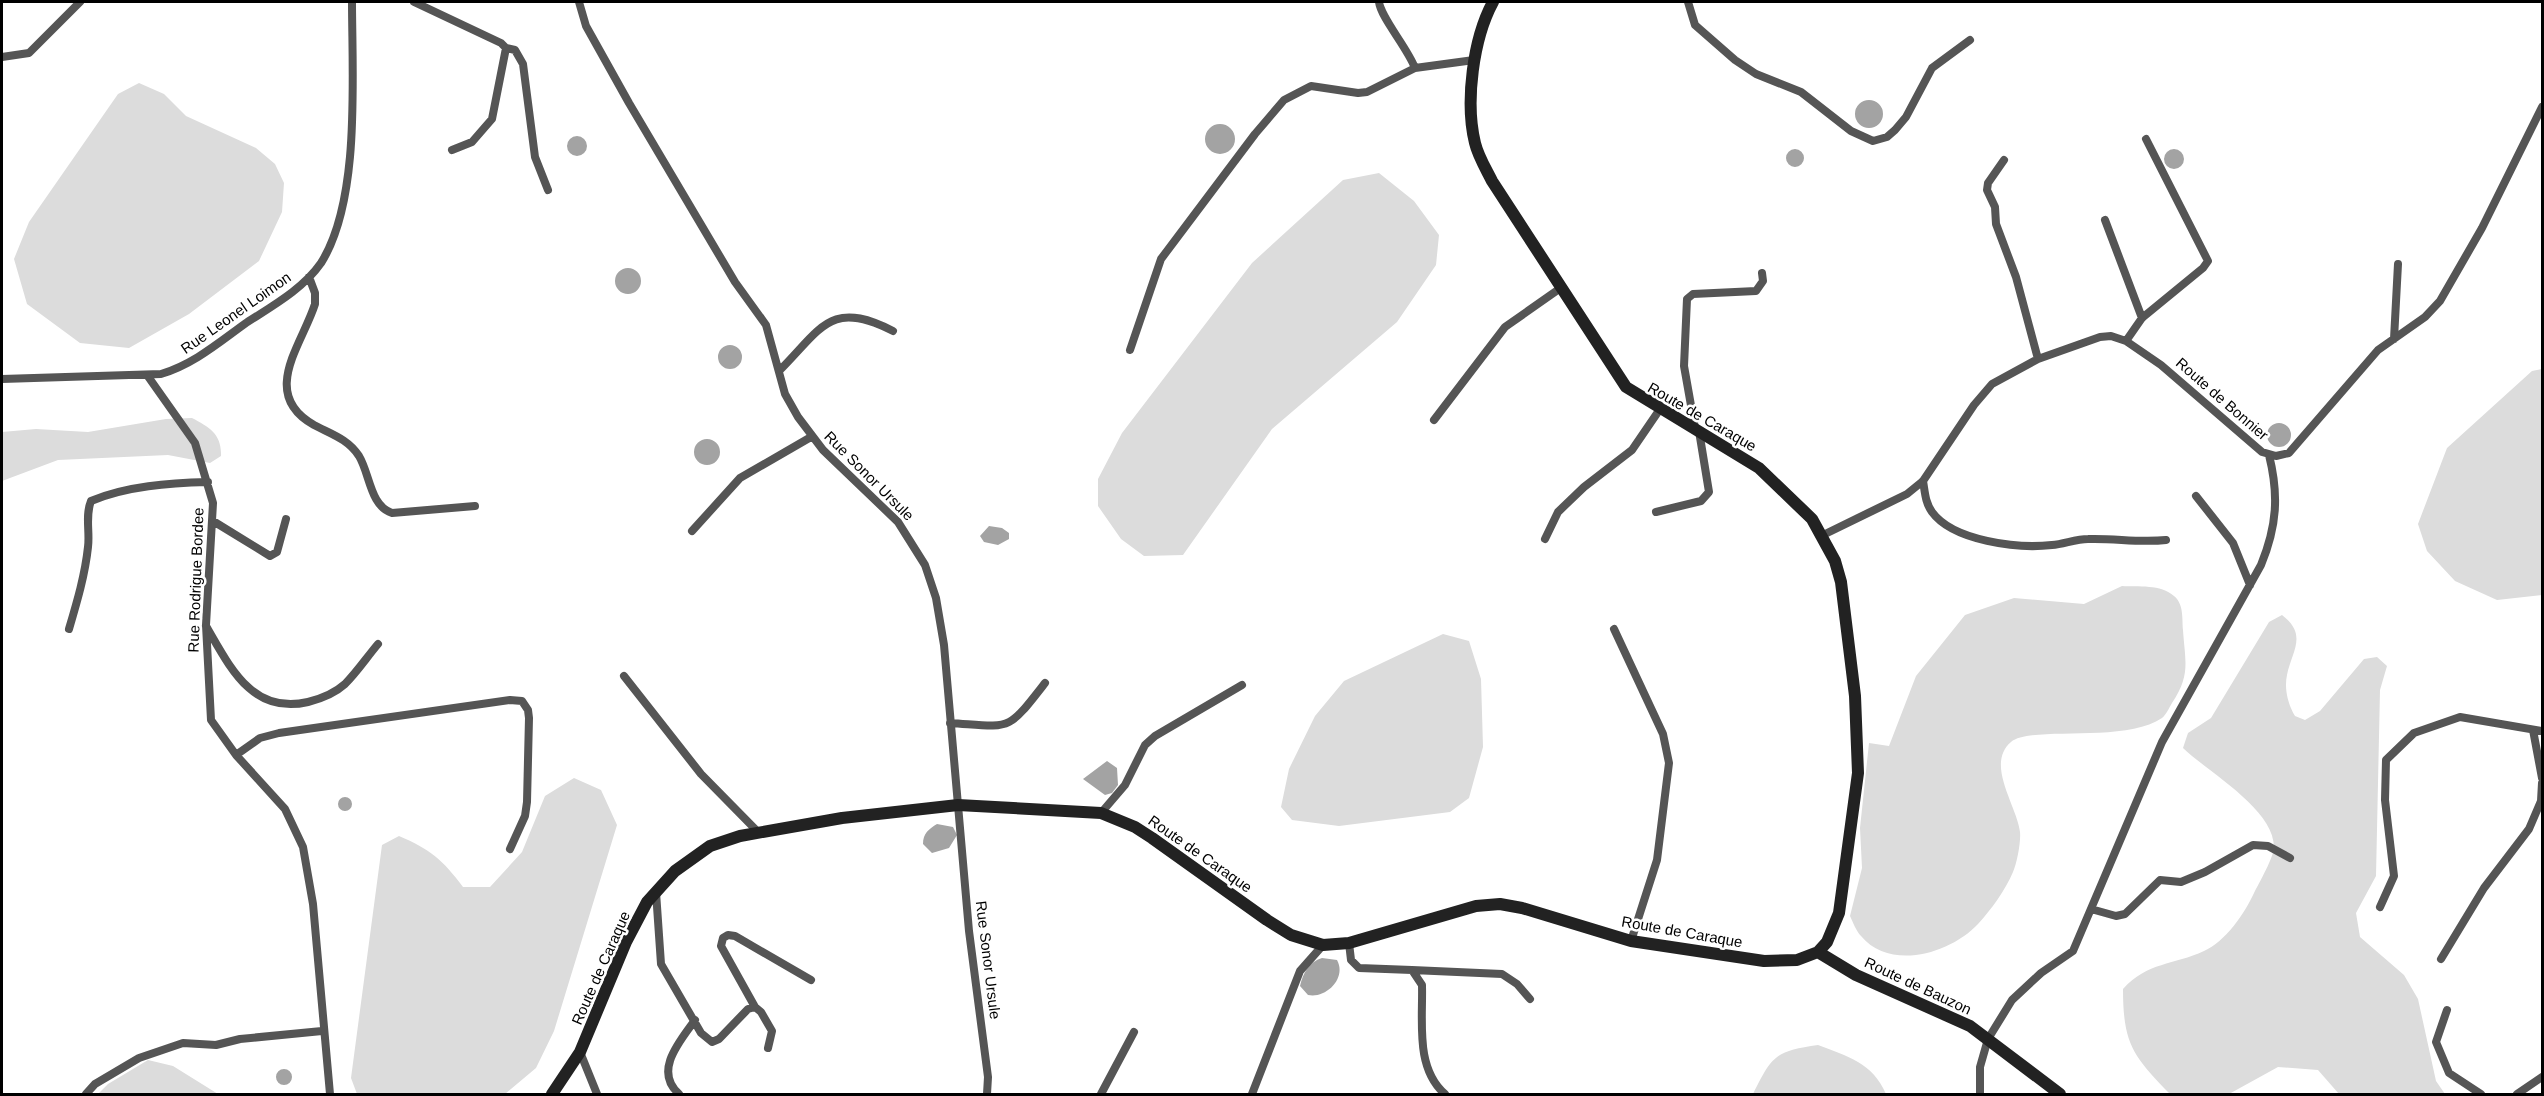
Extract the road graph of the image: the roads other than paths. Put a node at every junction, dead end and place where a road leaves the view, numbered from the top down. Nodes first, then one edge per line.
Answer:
1 (80, 2) edge
2 (352, 2) edge
3 (414, 2) edge
4 (579, 2) edge
5 (1379, 2) edge
6 (1493, 2) edge
7 (1688, 2) edge
8 (1970, 40) dead end
9 (506, 48) junction
10 (2, 57) edge
11 (1474, 60) junction
12 (1415, 68) junction
13 (2542, 107) edge
14 (2146, 139) dead end
15 (452, 150) dead end
16 (2004, 160) dead end
17 (548, 190) dead end
18 (2105, 220) dead end
19 (2398, 264) dead end
20 (1762, 273) dead end
21 (309, 276) junction
22 (1562, 286) junction
23 (2142, 318) junction
24 (893, 331) dead end
25 (2394, 339) junction
26 (2126, 341) junction
27 (1130, 350) dead end
28 (2038, 359) junction
29 (779, 371) junction
30 (147, 375) junction
31 (2, 379) edge
32 (1660, 409) junction
33 (1434, 420) dead end
34 (1697, 429) junction
35 (811, 437) junction
36 (2269, 454) junction
37 (1923, 481) junction
38 (208, 482) junction
39 (2196, 496) dead end
40 (475, 506) dead end
41 (1656, 512) dead end
42 (286, 519) dead end
43 (213, 521) junction
44 (692, 531) dead end
45 (1821, 536) junction
46 (1545, 539) dead end
47 (2166, 540) dead end
48 (2250, 585) junction
49 (206, 625) junction
50 (69, 629) dead end
51 (1614, 629) dead end
52 (378, 644) dead end
53 (624, 676) dead end
54 (1045, 683) dead end
55 (1242, 685) dead end
56 (950, 723) junction
57 (2538, 731) edge
58 (236, 755) junction
59 (2542, 778) edge
60 (2542, 783) edge
61 (958, 805) junction
62 (1101, 813) junction
63 (759, 833) junction
64 (510, 849) dead end
65 (2290, 858) dead end
66 (657, 888) junction
67 (2380, 907) dead end
68 (2091, 909) junction
69 (1631, 941) junction
70 (1349, 943) junction
71 (1323, 945) junction
72 (1818, 952) junction
73 (2440, 959) dead end
74 (1412, 970) junction
75 (811, 980) dead end
76 (1530, 999) dead end
77 (755, 1007) junction
78 (2447, 1010) dead end
79 (695, 1020) junction
80 (322, 1031) junction
81 (1134, 1032) dead end
82 (1988, 1039) junction
83 (768, 1048) dead end
84 (580, 1052) junction
85 (2542, 1077) edge
86 (86, 1095) edge
87 (330, 1095) edge
88 (552, 1095) edge
89 (597, 1095) edge
90 (679, 1095) edge
91 (987, 1095) edge
92 (1101, 1095) edge
93 (1252, 1095) edge
94 (1445, 1095) edge
95 (1980, 1095) edge
96 (2060, 1095) edge
97 (2481, 1095) edge
98 (2517, 1095) edge

1 - 10 street
2 - 21 street, Rue Leonel Loimon
3 - 9 street
4 - 29 street, Rue Sonor Ursule
5 - 12 street
6 - 11 street, Route de Caraque
7 - 8 street
9 - 15 street
9 - 17 street
11 - 12 street
11 - 22 street, Route de Caraque
12 - 27 street
13 - 25 street, Route de Bonnier
14 - 23 street
16 - 28 street
18 - 23 street
19 - 25 street
20 - 34 street
21 - 30 street, Rue Leonel Loimon
21 - 40 street
22 - 32 street, Route de Caraque
22 - 33 street
23 - 26 street
24 - 29 street
25 - 36 street, Route de Bonnier
26 - 28 street, Route de Bonnier
26 - 36 street, Route de Bonnier
28 - 37 street, Route de Bonnier
29 - 35 street, Rue Sonor Ursule
30 - 31 street, Rue Leonel Loimon
30 - 38 street, Rue Rodrigue Bordee
32 - 34 street, Route de Caraque
32 - 46 street
34 - 41 street
34 - 45 street, Route de Caraque
35 - 44 street
35 - 56 street, Rue Sonor Ursule
36 - 48 street
37 - 45 street, Route de Bonnier
37 - 47 street
38 - 43 street, Rue Rodrigue Bordee
38 - 50 street
39 - 48 street
42 - 43 street
43 - 49 street, Rue Rodrigue Bordee
45 - 72 street, Route de Caraque
48 - 68 street
49 - 52 street
49 - 58 street, Rue Rodrigue Bordee
51 - 69 street
53 - 63 street
54 - 56 street
55 - 62 street
56 - 61 street, Rue Sonor Ursule
57 - 59 street
57 - 67 street
58 - 64 street
58 - 80 street, Rue Rodrigue Bordee
60 - 73 street
61 - 62 street, Route de Caraque
61 - 63 street, Route de Caraque
61 - 91 street, Rue Sonor Ursule
62 - 71 street, Route de Caraque
63 - 66 street, Route de Caraque
65 - 68 street
66 - 79 street
66 - 84 street, Route de Caraque
68 - 82 street
69 - 70 street, Route de Caraque
69 - 72 street, Route de Caraque
70 - 71 street, Route de Caraque
70 - 74 street
71 - 93 street
72 - 82 street, Route de Bauzon
74 - 76 street
74 - 94 street
75 - 77 street
77 - 79 street
77 - 83 street
78 - 97 street
79 - 90 street
80 - 86 street
80 - 87 street, Rue Rodrigue Bordee
81 - 92 street
82 - 95 street
82 - 96 street, Route de Bauzon
84 - 88 street, Route de Caraque
84 - 89 street
85 - 98 street

